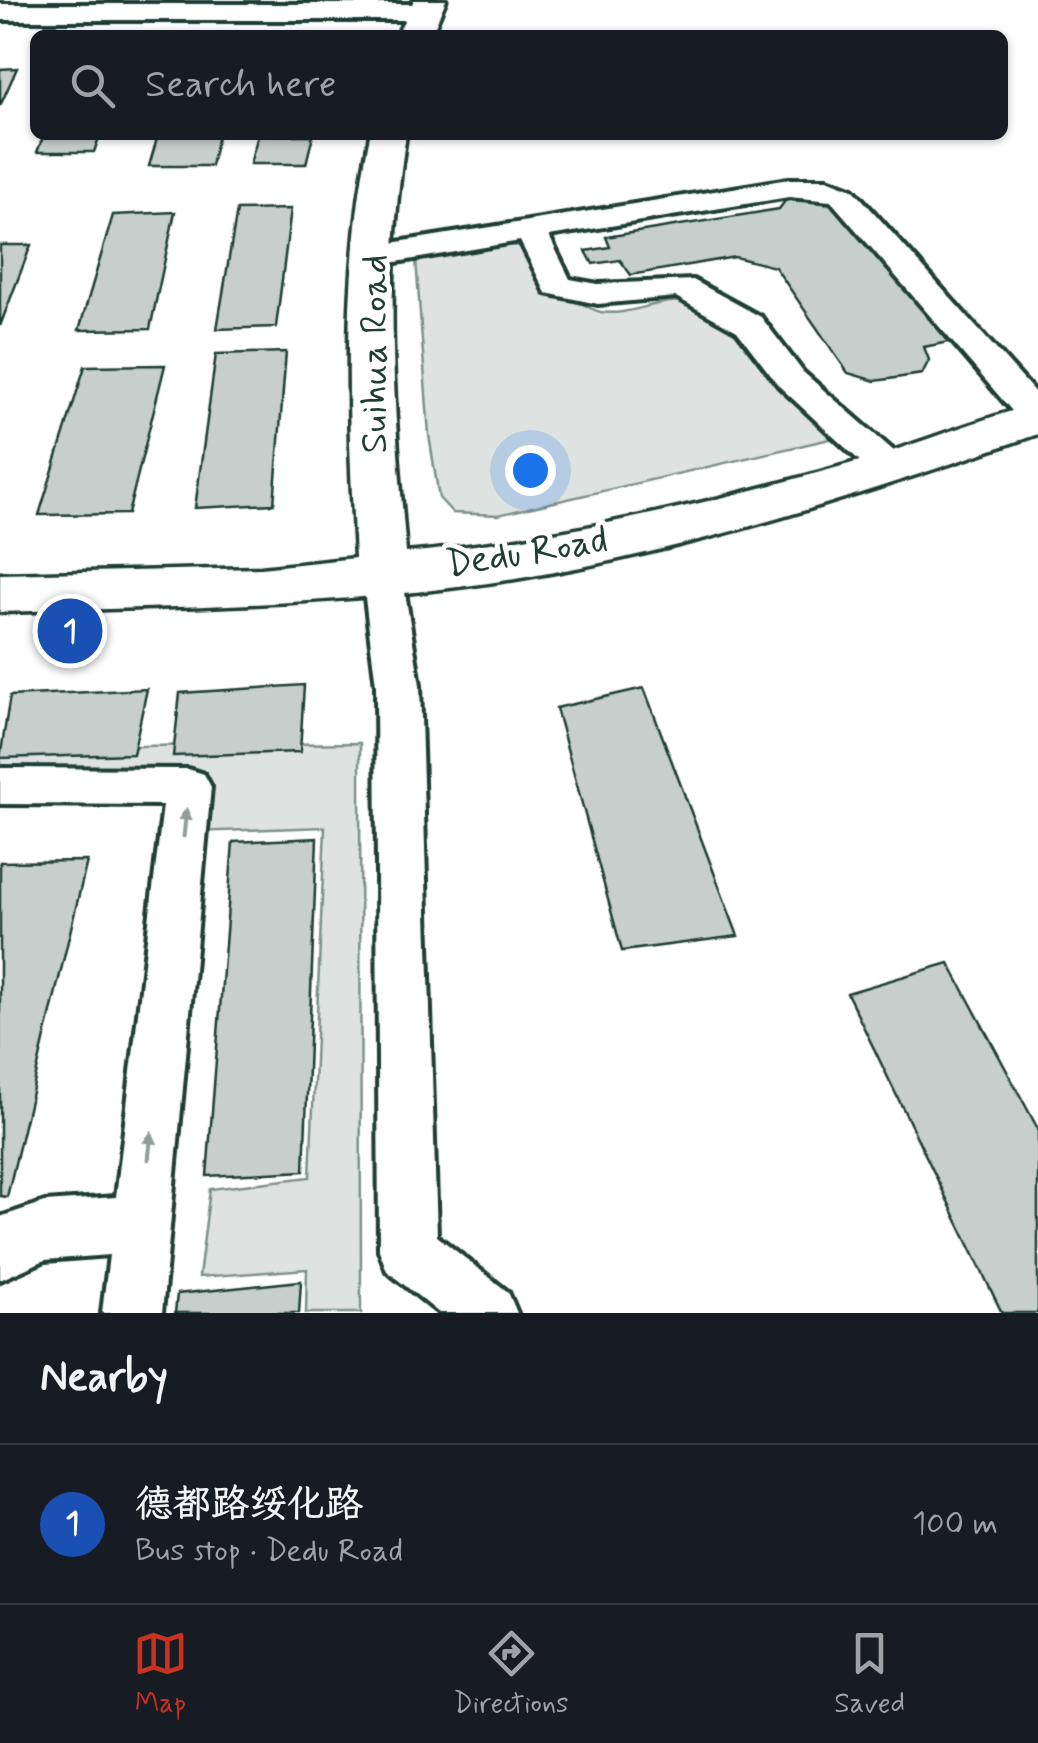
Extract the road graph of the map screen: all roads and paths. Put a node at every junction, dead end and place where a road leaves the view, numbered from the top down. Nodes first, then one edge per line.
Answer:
1 (0, 12) edge
2 (422, 16) edge
3 (387, 140) edge
4 (531, 231) junction
5 (373, 256) junction
6 (1038, 418) edge
7 (890, 468) junction
8 (382, 574) junction
9 (0, 592) edge
10 (0, 786) edge
11 (141, 1226) junction
12 (0, 1251) edge
13 (132, 1313) edge
14 (486, 1313) edge

1 - 2 street
3 - 5 street, Suihua Road
4 - 5 street
4 - 6 street
4 - 7 street
5 - 8 street, Suihua Road
6 - 7 street, Dedu Road
7 - 8 street, Dedu Road
8 - 9 street, Dedu Road
8 - 14 street
11 -> 10 street
11 - 12 street
11 - 13 street

